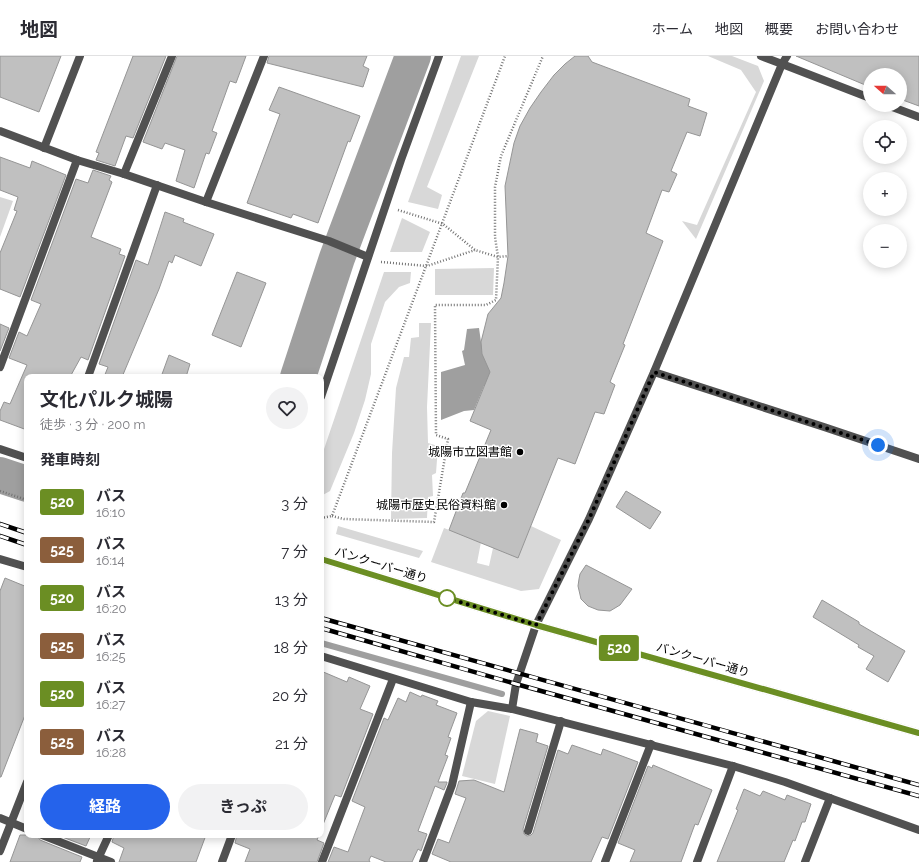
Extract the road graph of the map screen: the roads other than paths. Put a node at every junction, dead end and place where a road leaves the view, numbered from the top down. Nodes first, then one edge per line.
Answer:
1 (80, 56) edge
2 (172, 56) edge
3 (264, 56) edge
4 (439, 56) edge
5 (761, 56) edge
6 (787, 56) edge
7 (782, 64) junction
8 (863, 95) edge
9 (906, 112) edge
10 (919, 117) edge
11 (0, 131) edge
12 (44, 148) junction
13 (77, 160) junction
14 (124, 174) junction
15 (157, 185) junction
16 (206, 202) junction
17 (368, 257) junction
18 (0, 367) edge
19 (654, 372) junction
20 (89, 374) edge
21 (324, 389) edge
22 (0, 449) edge
23 (24, 457) edge
24 (919, 459) edge
25 (0, 559) edge
26 (324, 560) edge
27 (24, 566) edge
28 (536, 625) junction
29 (324, 657) edge
30 (393, 679) junction
31 (471, 702) junction
32 (512, 709) junction
33 (561, 721) junction
34 (919, 733) edge
35 (651, 744) junction
36 (733, 766) junction
37 (24, 790) edge
38 (830, 798) junction
39 (0, 818) edge
40 (11, 823) junction
41 (24, 828) edge
42 (919, 830) edge
43 (528, 831) dead end
44 (49, 838) edge
45 (108, 838) edge
46 (231, 838) edge
47 (0, 851) edge
48 (98, 860) edge
49 (111, 862) edge
50 (222, 862) edge
51 (322, 862) edge
52 (423, 862) edge
53 (605, 862) edge
54 (697, 862) edge
55 (805, 862) edge

1 - 12 street
2 - 14 street
3 - 16 street
4 - 17 street
5 - 7 street
6 - 7 street
7 - 8 street
7 - 19 street
9 - 10 street
11 - 12 street
12 - 13 street
13 - 14 street
13 - 18 street
14 - 15 street
15 - 16 street
15 - 20 street
16 - 17 street
17 - 21 street
19 - 24 street
19 - 28 street
22 - 23 street
25 - 27 street
26 - 28 street, バンクーバー通り
28 - 32 street
28 - 34 street, バンクーバー通り
29 - 30 street
30 - 31 street
30 - 51 street
31 - 32 street
31 - 52 street
32 - 33 street
33 - 35 street
33 - 43 street
35 - 36 street
35 - 53 street
36 - 38 street
36 - 54 street
37 - 40 street
38 - 42 street
38 - 55 street
39 - 40 street
40 - 41 street
40 - 47 street
44 - 48 street
45 - 48 street
46 - 50 street
48 - 49 street

